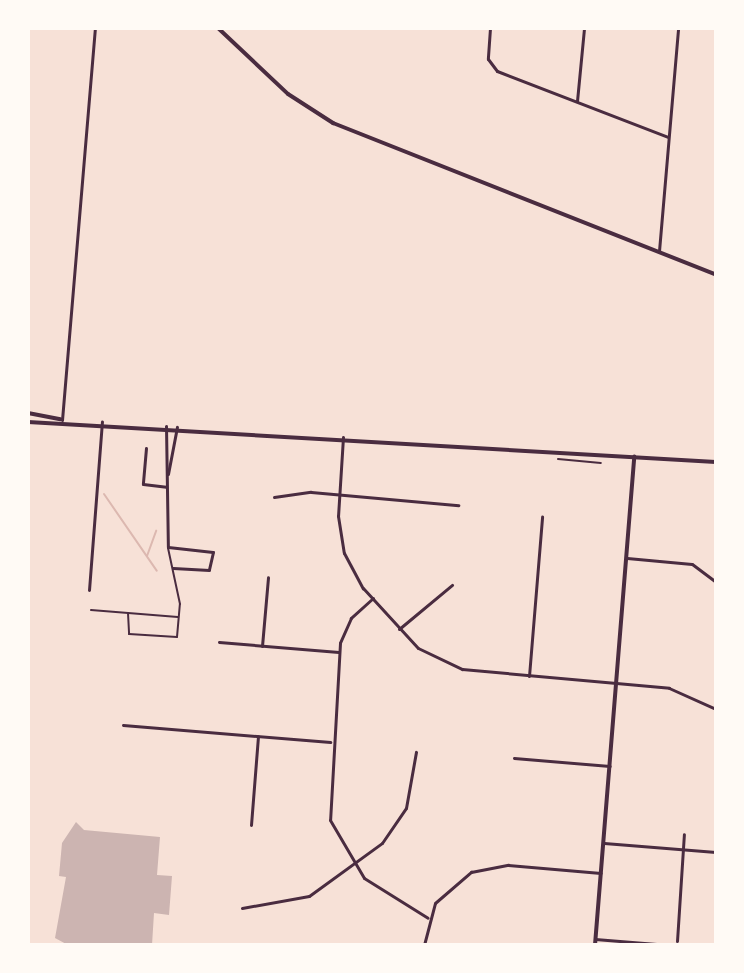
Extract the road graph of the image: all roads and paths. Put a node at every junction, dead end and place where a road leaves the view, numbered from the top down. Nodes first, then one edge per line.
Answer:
1 (95, 28) edge
2 (218, 28) edge
3 (490, 28) edge
4 (584, 28) edge
5 (678, 28) edge
6 (577, 101) junction
7 (668, 137) junction
8 (658, 252) junction
9 (716, 275) edge
10 (28, 413) edge
11 (62, 420) junction
12 (28, 422) edge
13 (102, 422) junction
14 (166, 426) junction
15 (177, 427) junction
16 (343, 437) junction
17 (146, 448) dead end
18 (634, 457) junction
19 (716, 462) edge
20 (167, 478) junction
21 (166, 487) junction
22 (339, 495) junction
23 (274, 497) dead end
24 (458, 505) dead end
25 (542, 517) dead end
26 (168, 547) junction
27 (627, 558) junction
28 (173, 568) junction
29 (268, 577) dead end
30 (716, 582) edge
31 (452, 585) dead end
32 (89, 590) dead end
33 (373, 598) junction
34 (91, 610) dead end
35 (128, 613) junction
36 (179, 617) junction
37 (399, 629) junction
38 (219, 642) dead end
39 (262, 646) junction
40 (339, 652) junction
41 (529, 676) junction
42 (616, 682) junction
43 (716, 709) edge
44 (123, 725) dead end
45 (258, 736) junction
46 (332, 742) junction
47 (416, 752) dead end
48 (514, 758) dead end
49 (610, 766) junction
50 (251, 825) dead end
51 (684, 834) dead end
52 (603, 843) junction
53 (683, 850) junction
54 (716, 852) edge
55 (355, 868) junction
56 (601, 873) junction
57 (242, 908) dead end
58 (428, 918) junction
59 (677, 941) junction
60 (595, 942) edge
61 (424, 945) edge
62 (671, 945) edge
63 (681, 945) edge

1 - 11 street
2 - 8 main road
3 - 6 street
4 - 6 street
5 - 7 street
6 - 7 street
7 - 8 street
8 - 9 main road
10 - 11 main road
11 - 12 main road
11 - 13 main road
13 - 14 main road
13 - 32 street
14 - 15 main road
14 - 20 street
15 - 16 main road
15 - 20 street
16 - 18 main road
16 - 22 street
17 - 21 street
18 - 19 main road
18 - 27 main road
20 - 21 street
21 - 26 street
22 - 23 street
22 - 24 street
22 - 33 street
25 - 41 street
26 - 28 lane
26 - 28 street
27 - 30 street
27 - 42 main road
28 - 36 lane
29 - 39 street
31 - 37 street
33 - 37 street
33 - 40 street
34 - 35 lane
35 - 36 lane
35 - 36 lane
37 - 41 street
38 - 39 street
39 - 40 street
40 - 46 street
41 - 42 street
42 - 43 street
42 - 49 main road
44 - 45 street
45 - 46 street
45 - 50 street
46 - 55 street
47 - 55 street
48 - 49 street
49 - 52 main road
51 - 53 street
52 - 53 street
52 - 56 main road
53 - 54 street
53 - 59 street
55 - 57 street
55 - 58 street
56 - 58 street
56 - 60 main road
58 - 61 street
59 - 62 street
59 - 63 street
60 - 62 street

